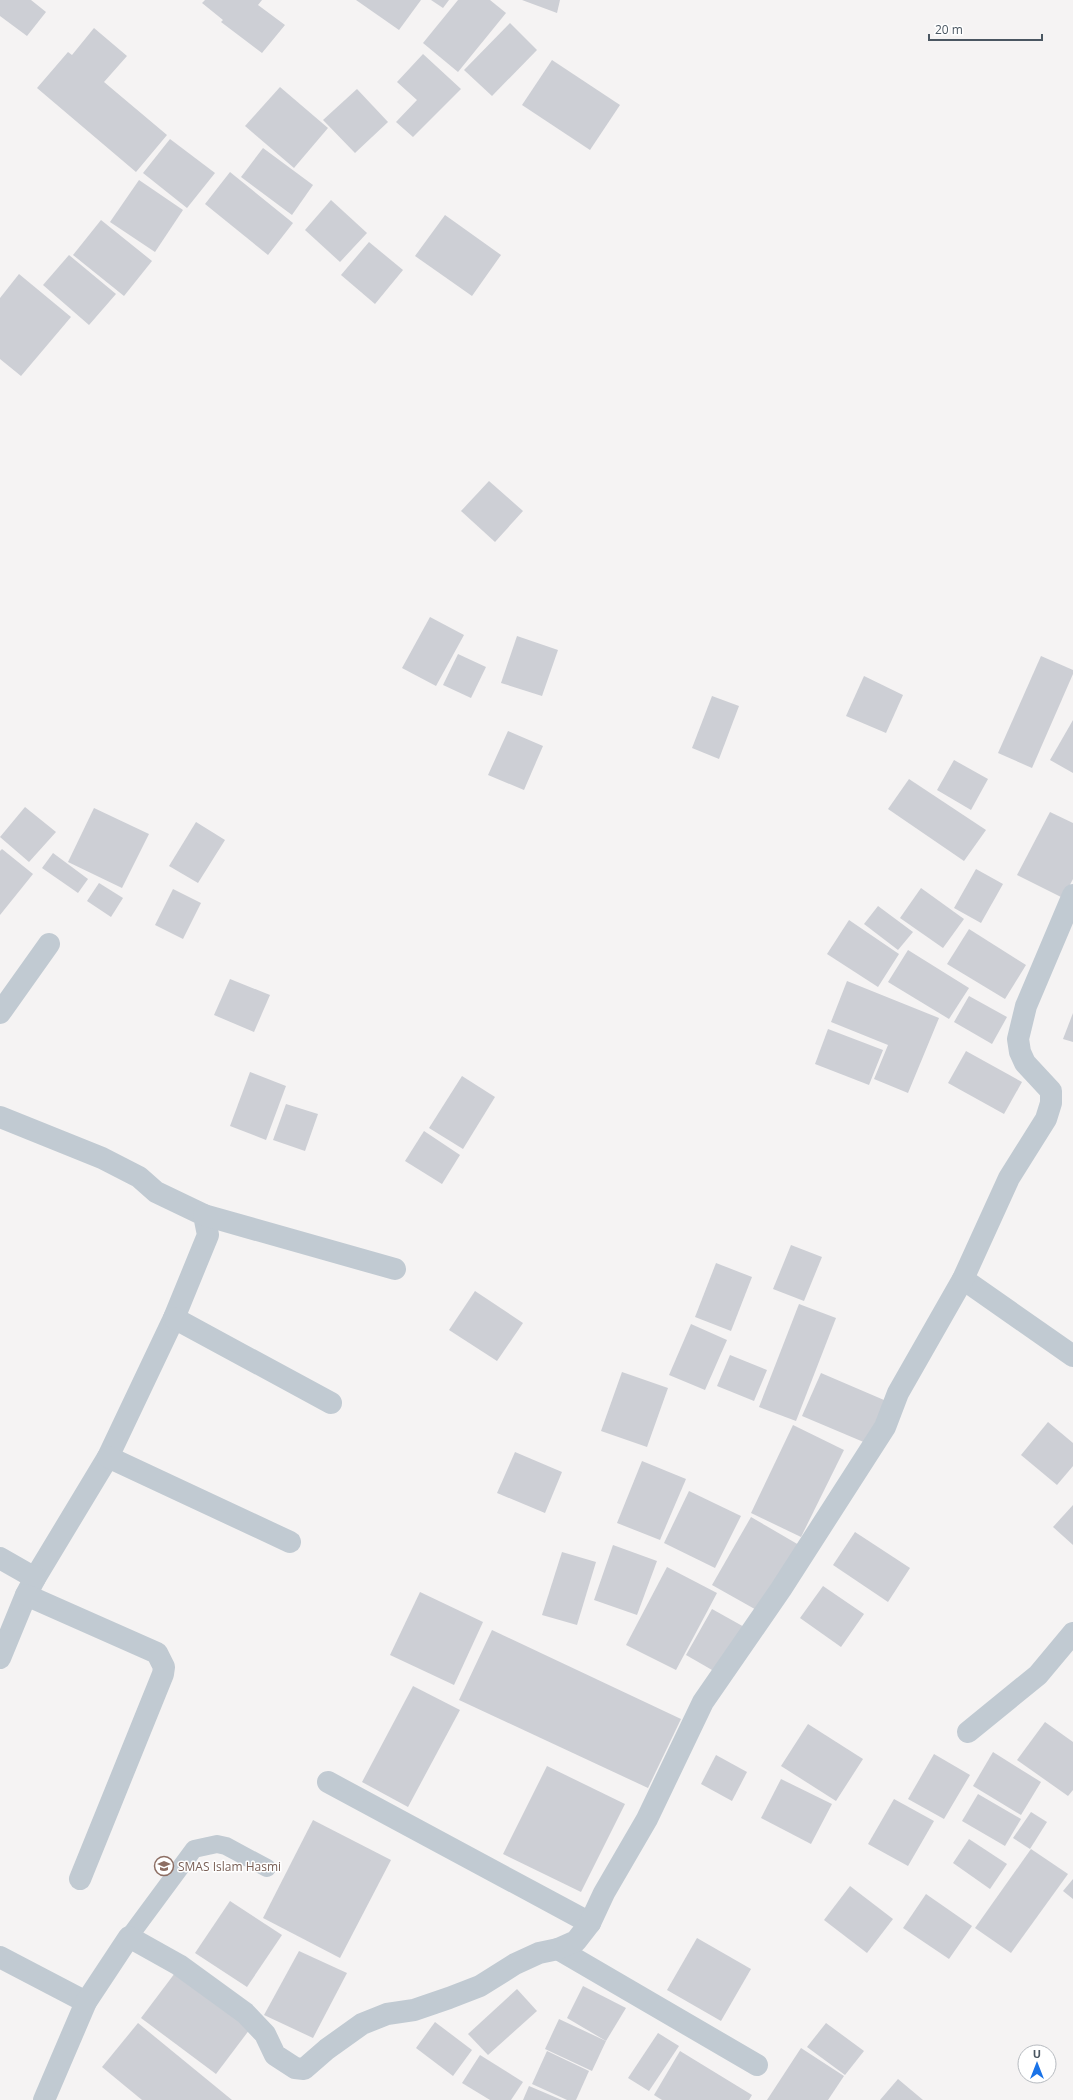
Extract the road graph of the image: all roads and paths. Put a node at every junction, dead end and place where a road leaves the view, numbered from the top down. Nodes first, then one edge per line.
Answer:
1 (1073, 896) edge
2 (49, 944) dead end
3 (0, 1013) edge
4 (0, 1117) edge
5 (204, 1215) junction
6 (395, 1269) dead end
7 (963, 1280) junction
8 (174, 1318) junction
9 (1073, 1356) edge
10 (331, 1403) dead end
11 (108, 1457) junction
12 (290, 1542) dead end
13 (0, 1558) edge
14 (30, 1587) junction
15 (1073, 1633) edge
16 (0, 1658) edge
17 (968, 1732) dead end
18 (328, 1782) dead end
19 (267, 1868) dead end
20 (80, 1879) dead end
21 (590, 1922) junction
22 (129, 1937) junction
23 (558, 1949) junction
24 (0, 1957) edge
25 (86, 2002) junction
26 (757, 2065) dead end
27 (44, 2100) edge

1 - 7 street
2 - 3 street
4 - 5 street
5 - 6 street
5 - 8 street
7 - 9 street
7 - 21 street
8 - 10 street
8 - 11 street
11 - 12 street
11 - 14 street
13 - 14 street
14 - 16 street
14 - 20 street
15 - 17 street
18 - 21 street
19 - 22 lane
21 - 23 street
22 - 23 street
22 - 25 street
23 - 26 street
24 - 25 street
25 - 27 street

